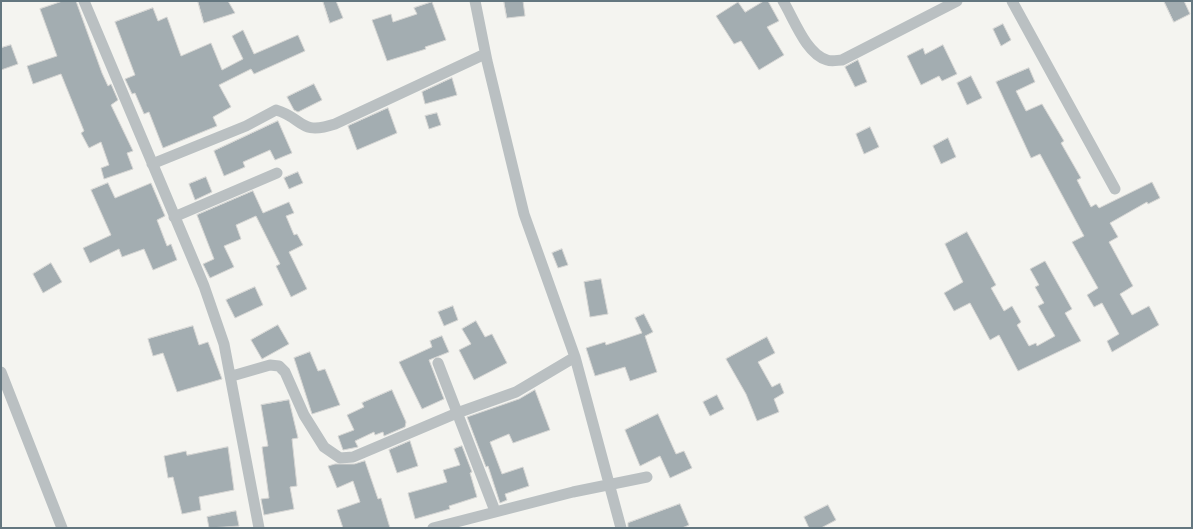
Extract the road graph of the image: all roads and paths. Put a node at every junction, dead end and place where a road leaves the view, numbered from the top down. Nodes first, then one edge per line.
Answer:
1 (84, 1) edge
2 (475, 1) edge
3 (783, 1) edge
4 (957, 1) edge
5 (1012, 1) edge
6 (485, 54) junction
7 (152, 164) junction
8 (277, 173) dead end
9 (1115, 189) dead end
10 (174, 216) junction
11 (575, 357) junction
12 (438, 363) dead end
13 (1, 372) edge
14 (232, 376) junction
15 (457, 413) junction
16 (647, 477) dead end
17 (609, 485) junction
18 (495, 511) junction
19 (62, 528) edge
20 (259, 528) edge
21 (433, 528) edge
22 (621, 528) edge

1 - 7 street
2 - 6 street
3 - 4 street
5 - 9 street
6 - 7 street
6 - 11 street
7 - 10 street
8 - 10 street
10 - 14 street
11 - 15 street
11 - 17 street
12 - 15 street
13 - 19 street
14 - 15 street
14 - 20 street
15 - 18 street
16 - 17 street
17 - 18 street
17 - 22 street
18 - 21 street

